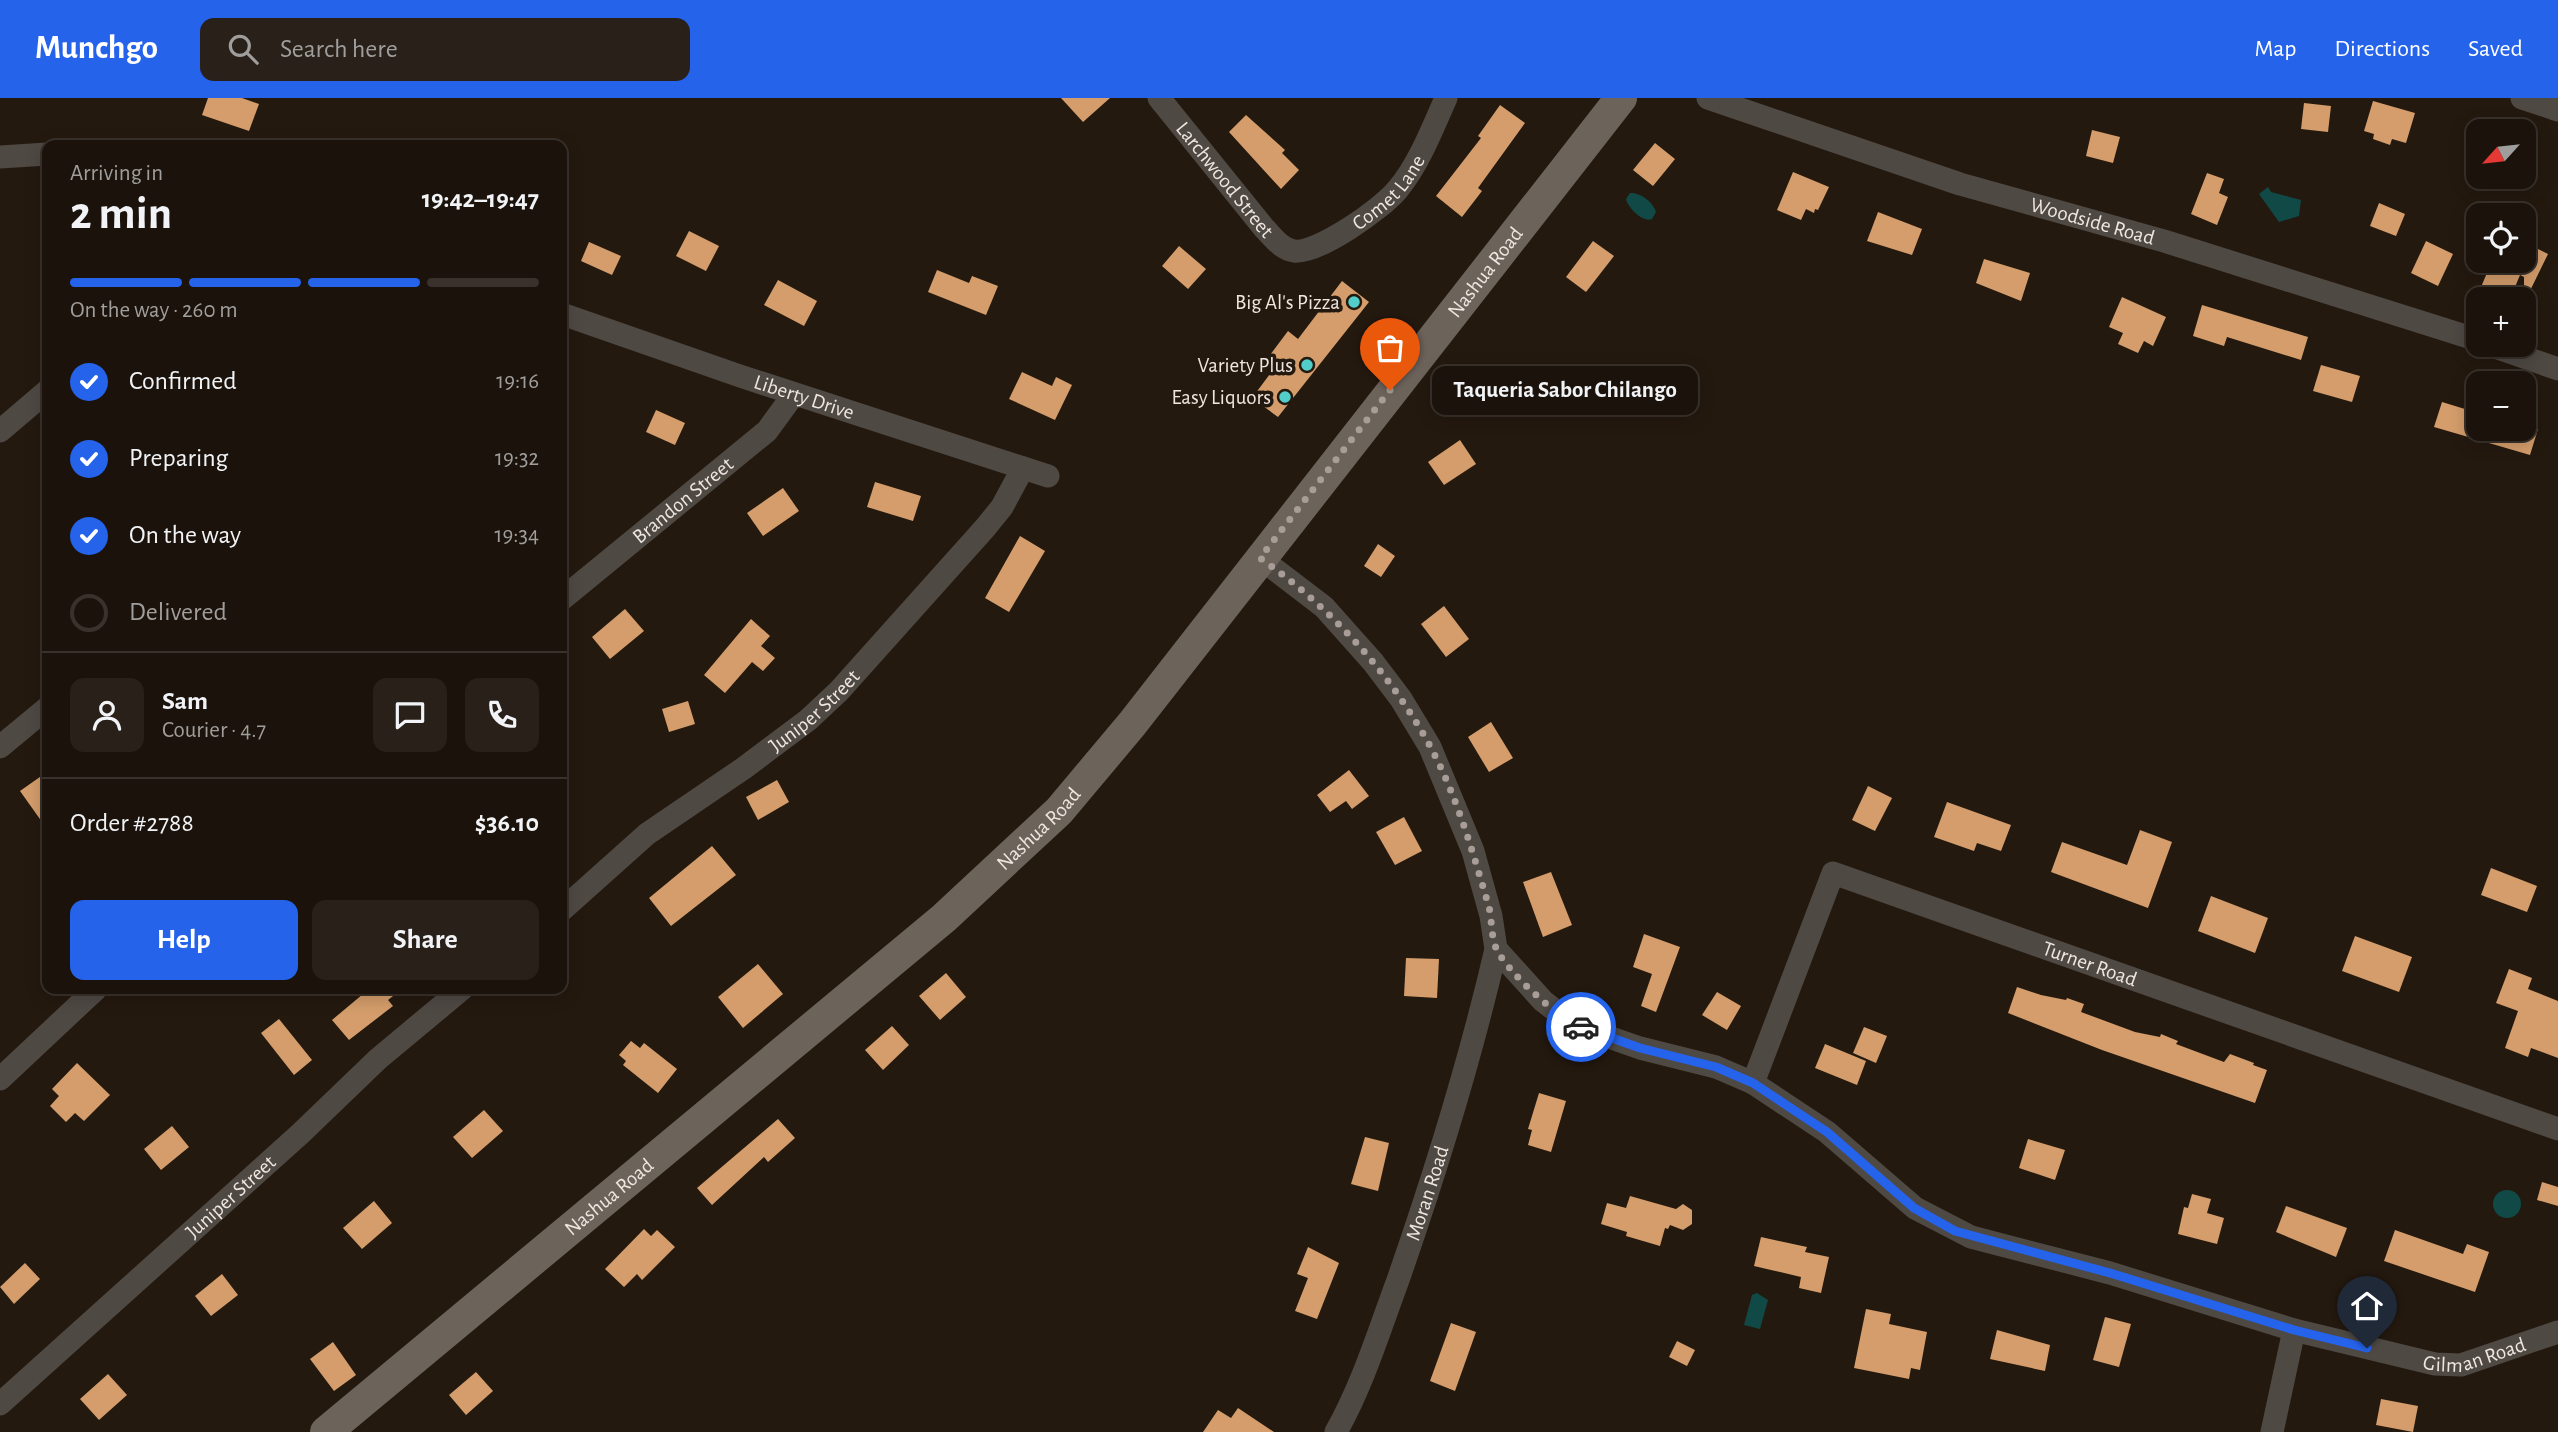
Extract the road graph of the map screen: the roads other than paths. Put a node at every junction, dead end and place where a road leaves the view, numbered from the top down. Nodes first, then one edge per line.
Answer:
1 (1159, 98) edge
2 (1446, 98) edge
3 (1621, 98) edge
4 (1708, 98) edge
5 (2522, 98) edge
6 (2558, 110) edge
7 (42, 154) edge
8 (0, 157) edge
9 (1299, 251) joint
10 (567, 316) edge
11 (2466, 337) edge
12 (2524, 357) edge
13 (2558, 369) edge
14 (794, 394) junction
15 (42, 395) edge
16 (0, 431) edge
17 (1023, 468) junction
18 (1048, 476) dead end
19 (1260, 558) junction
20 (567, 595) edge
21 (42, 712) edge
22 (0, 747) edge
23 (567, 906) edge
24 (1496, 949) junction
25 (91, 994) edge
26 (456, 994) edge
27 (0, 1079) edge
28 (1753, 1083) junction
29 (2558, 1129) edge
30 (2294, 1330) junction
31 (2558, 1332) edge
32 (0, 1404) edge
33 (326, 1432) edge
34 (1336, 1432) edge
35 (2273, 1432) edge

1 - 9 street, Larchwood Street
2 - 9 street, Comet Lane
3 - 19 main road, Nashua Road
4 - 11 street, Woodside Road
5 - 6 street
7 - 8 street
10 - 14 street, Liberty Drive
12 - 13 street
14 - 17 street, Liberty Drive
14 - 20 street, Brandon Street
15 - 16 street
17 - 18 street, Liberty Drive
17 - 23 street, Juniper Street
19 - 24 street
19 - 33 main road, Nashua Road
21 - 22 street
24 - 28 street, Gilman Road
24 - 34 street, Moran Road
25 - 27 street
26 - 32 street, Juniper Street
28 - 29 street, Turner Road
28 - 30 street, Gilman Road
30 - 31 street, Gilman Road
30 - 35 street

